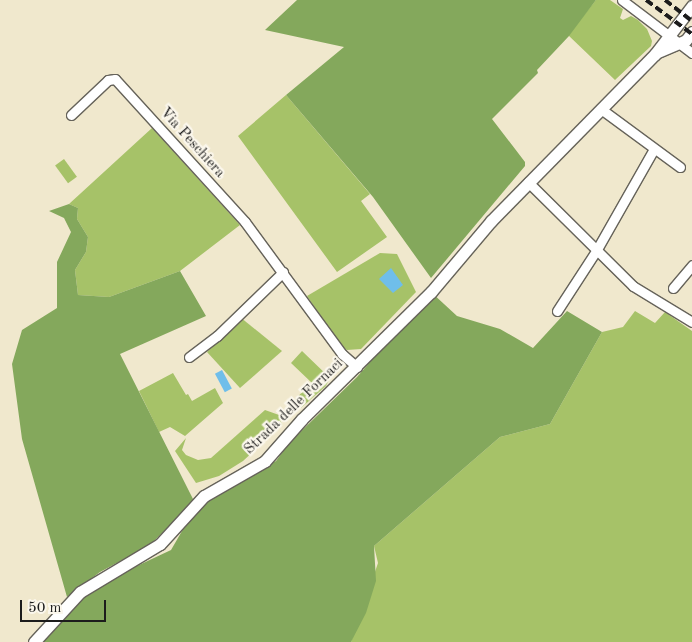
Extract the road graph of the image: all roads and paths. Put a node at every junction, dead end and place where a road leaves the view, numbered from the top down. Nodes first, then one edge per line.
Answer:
1 (622, 0) edge
2 (692, 6) edge
3 (692, 32) edge
4 (669, 35) junction
5 (680, 43) junction
6 (692, 53) edge
7 (655, 54) junction
8 (601, 109) junction
9 (72, 115) dead end
10 (654, 148) junction
11 (680, 167) dead end
12 (528, 182) junction
13 (596, 251) junction
14 (692, 265) edge
15 (283, 272) junction
16 (673, 288) dead end
17 (557, 310) dead end
18 (692, 322) edge
19 (189, 357) dead end
20 (357, 367) junction
21 (34, 642) edge

1 - 4 street
2 - 4 street, Strada delle Fornaci
3 - 5 street, Strada delle Fornaci
4 - 5 street
4 - 7 street, Strada delle Fornaci
5 - 6 street
5 - 7 street, Strada delle Fornaci
7 - 8 street, Strada delle Fornaci
8 - 10 street
8 - 12 street, Strada delle Fornaci
9 - 15 street, Via Peschiera
10 - 11 street
10 - 13 street
12 - 13 street
12 - 20 street, Strada delle Fornaci
13 - 17 street
13 - 18 street
14 - 16 street
15 - 19 street
15 - 20 street, Via Peschiera
20 - 21 street, Strada delle Fornaci

